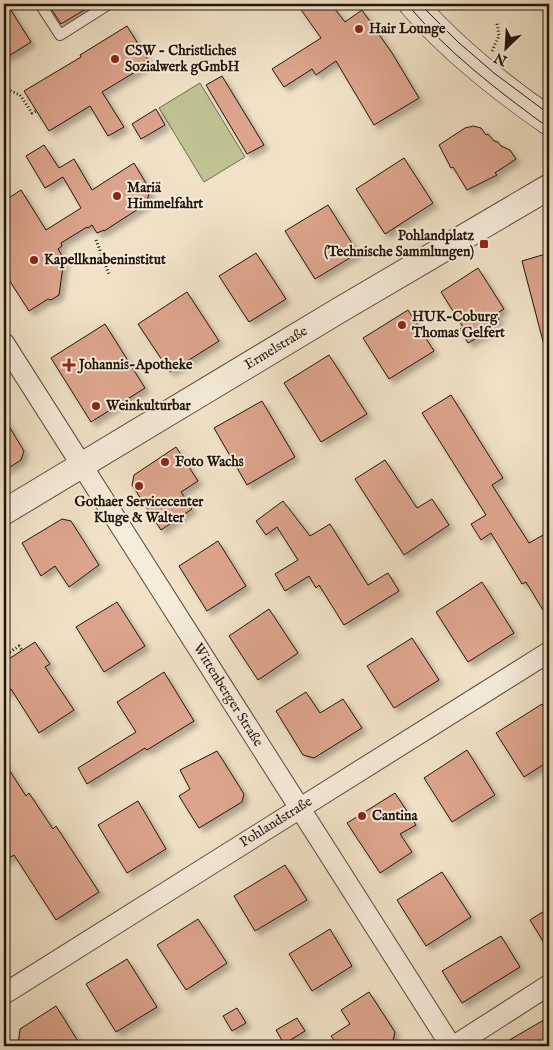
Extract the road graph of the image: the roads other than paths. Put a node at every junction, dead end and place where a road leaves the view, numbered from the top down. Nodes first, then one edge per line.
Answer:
1 (40, 4) edge
2 (109, 4) edge
3 (415, 4) edge
4 (549, 121) edge
5 (549, 186) edge
6 (4, 343) edge
7 (81, 465) junction
8 (4, 512) edge
9 (549, 652) edge
10 (299, 808) junction
11 (549, 985) edge
12 (4, 994) edge
13 (453, 1046) edge

1 - 2 lane
3 - 4 main road
5 - 7 street, Ermelstraße
6 - 7 street, Wittenberger Straße
7 - 8 street, Ermelstraße
7 - 10 street, Wittenberger Straße
9 - 10 street, Pohlandstraße
10 - 12 street, Pohlandstraße
10 - 13 street, Wittenberger Straße
11 - 13 street

